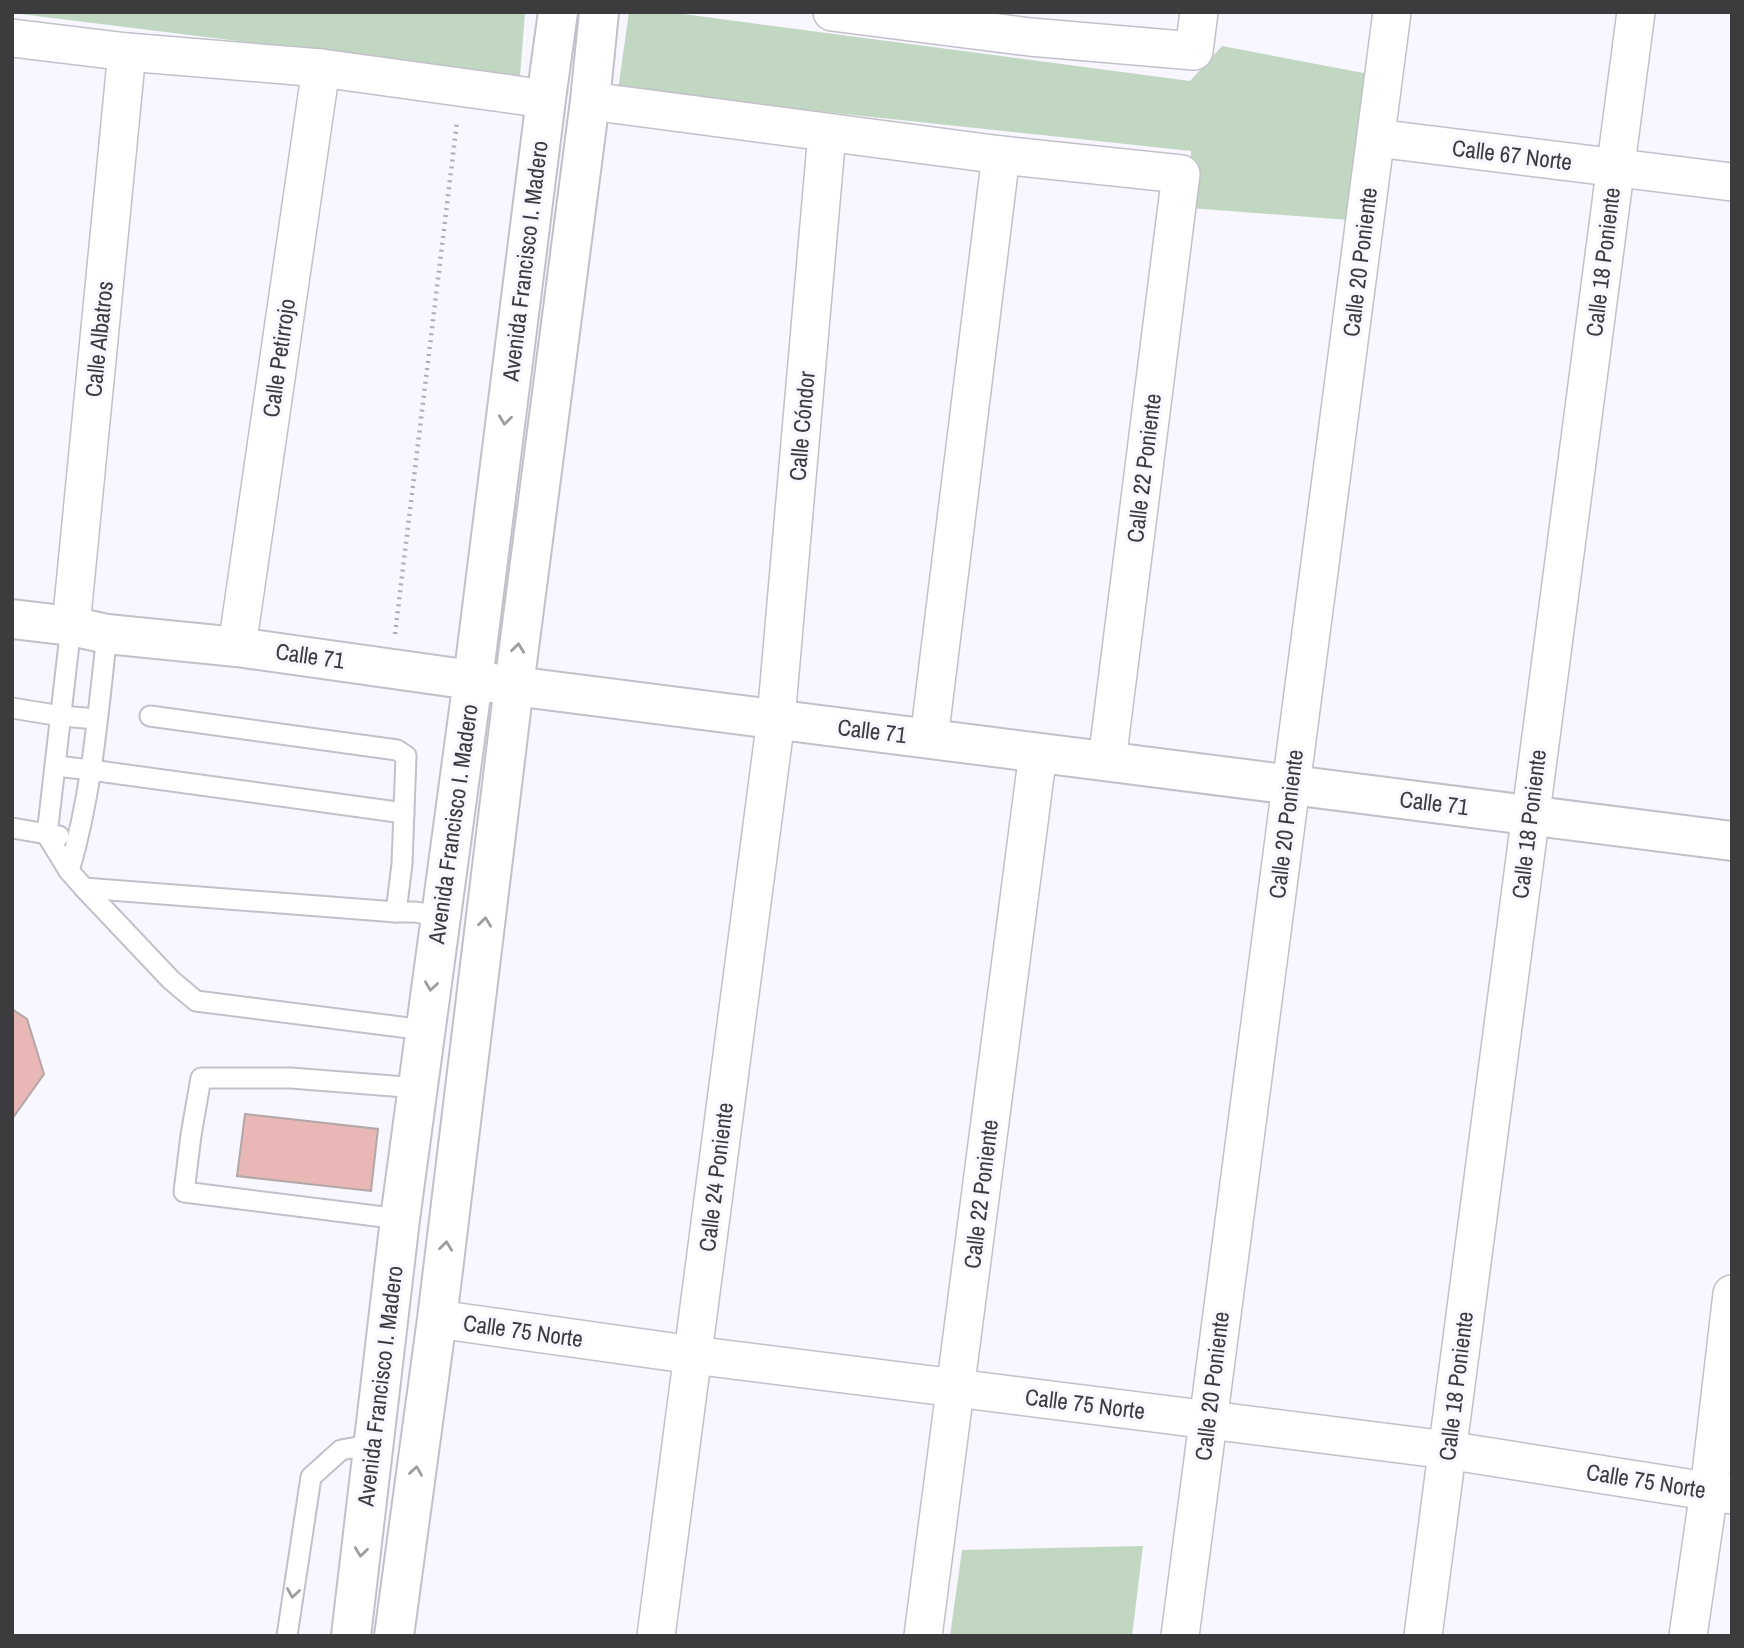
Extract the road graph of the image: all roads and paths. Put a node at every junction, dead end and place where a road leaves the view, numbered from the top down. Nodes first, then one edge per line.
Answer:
1 (558, 12) edge
2 (600, 12) edge
3 (832, 12) edge
4 (1199, 12) edge
5 (1392, 12) edge
6 (1636, 12) edge
7 (838, 13) edge
8 (1032, 25) edge
9 (12, 38) edge
10 (127, 52) junction
11 (321, 68) junction
12 (461, 86) junction
13 (546, 99) junction
14 (590, 102) junction
15 (827, 132) junction
16 (1376, 138) junction
17 (1001, 155) junction
18 (1615, 168) junction
19 (1732, 182) edge
20 (12, 619) edge
21 (89, 630) junction
22 (237, 647) junction
23 (391, 667) junction
24 (472, 680) junction
25 (513, 686) junction
26 (12, 708) edge
27 (61, 716) junction
28 (150, 716) dead end
29 (97, 719) junction
30 (776, 719) junction
31 (929, 738) junction
32 (1038, 753) junction
33 (1107, 761) junction
34 (56, 766) junction
35 (91, 770) junction
36 (1291, 785) junction
37 (404, 813) junction
38 (1531, 816) junction
39 (12, 828) edge
40 (47, 835) junction
41 (79, 838) junction
42 (1732, 841) edge
43 (69, 871) junction
44 (84, 888) junction
45 (396, 912) junction
46 (440, 916) junction
47 (425, 1030) junction
48 (418, 1088) junction
49 (400, 1219) junction
50 (1732, 1294) edge
51 (437, 1320) junction
52 (693, 1355) junction
53 (955, 1388) junction
54 (1208, 1420) junction
55 (374, 1444) junction
56 (1447, 1450) junction
57 (1720, 1493) edge
58 (287, 1636) edge
59 (351, 1636) edge
60 (394, 1636) edge
61 (656, 1636) edge
62 (923, 1636) edge
63 (1180, 1636) edge
64 (1423, 1636) edge
65 (1688, 1636) edge

1 - 13 main road, Avenida Francisco I. Madero
2 - 14 main road, Avenida Francisco I. Madero
3 - 7 street
4 - 8 street
5 - 16 street, Calle 20 Poniente
6 - 18 street, Calle 18 Poniente
7 - 8 street
9 - 10 street
10 - 11 street
10 - 21 street, Calle Albatros
11 - 12 street
11 - 22 street, Calle Petirrojo
12 - 13 street
12 - 23 path
13 -> 24 main road, Avenida Francisco I. Madero
14 - 15 street
25 -> 14 main road, Avenida Francisco I. Madero
15 - 17 street
15 - 30 street, Calle Cóndor
16 - 18 street, Calle 67 Norte
16 - 36 street, Calle 20 Poniente
17 - 31 street
17 - 33 street, Calle 22 Poniente
18 - 19 street, Calle 67 Norte
18 - 38 street, Calle 18 Poniente
20 - 21 main road, Calle 71
21 - 22 main road, Calle 71
21 - 27 lane
21 - 29 lane
22 - 23 main road, Calle 71
23 - 24 main road, Calle 71
24 - 25 main road, Calle 71
24 - 46 main road, Avenida Francisco I. Madero
25 - 30 main road, Calle 71
51 -> 25 main road, Avenida Francisco I. Madero
26 - 27 lane
27 - 29 lane
27 - 34 lane
28 - 37 lane
29 - 35 lane
30 - 31 main road, Calle 71
30 - 52 street, Calle 24 Poniente
31 - 32 main road, Calle 71
32 - 33 main road, Calle 71
32 - 53 street, Calle 22 Poniente
33 - 36 main road, Calle 71
34 - 35 lane
34 - 40 lane
35 - 37 lane
35 - 41 lane
36 - 38 main road, Calle 71
36 - 54 street, Calle 20 Poniente
37 - 45 lane
38 - 42 main road, Calle 71
38 - 56 street, Calle 18 Poniente
39 - 40 lane
40 - 41 lane
40 - 43 lane
41 - 43 lane
43 - 44 lane
44 - 45 lane
44 - 47 lane
45 - 46 lane
46 -> 47 main road, Avenida Francisco I. Madero
47 - 48 main road, Avenida Francisco I. Madero
48 - 49 main road, Avenida Francisco I. Madero
48 - 49 lane
49 - 55 main road, Avenida Francisco I. Madero
50 - 57 street
51 - 52 street, Calle 75 Norte
60 -> 51 main road, Avenida Francisco I. Madero
52 - 53 street, Calle 75 Norte
52 - 61 street, Calle 24 Poniente
53 - 54 street, Calle 75 Norte
53 - 62 street, Calle 22 Poniente
54 - 56 street, Calle 75 Norte
54 - 63 street, Calle 20 Poniente
55 -> 58 lane
55 -> 59 main road, Avenida Francisco I. Madero
56 - 57 street, Calle 75 Norte
56 - 64 street, Calle 18 Poniente
57 - 65 street

